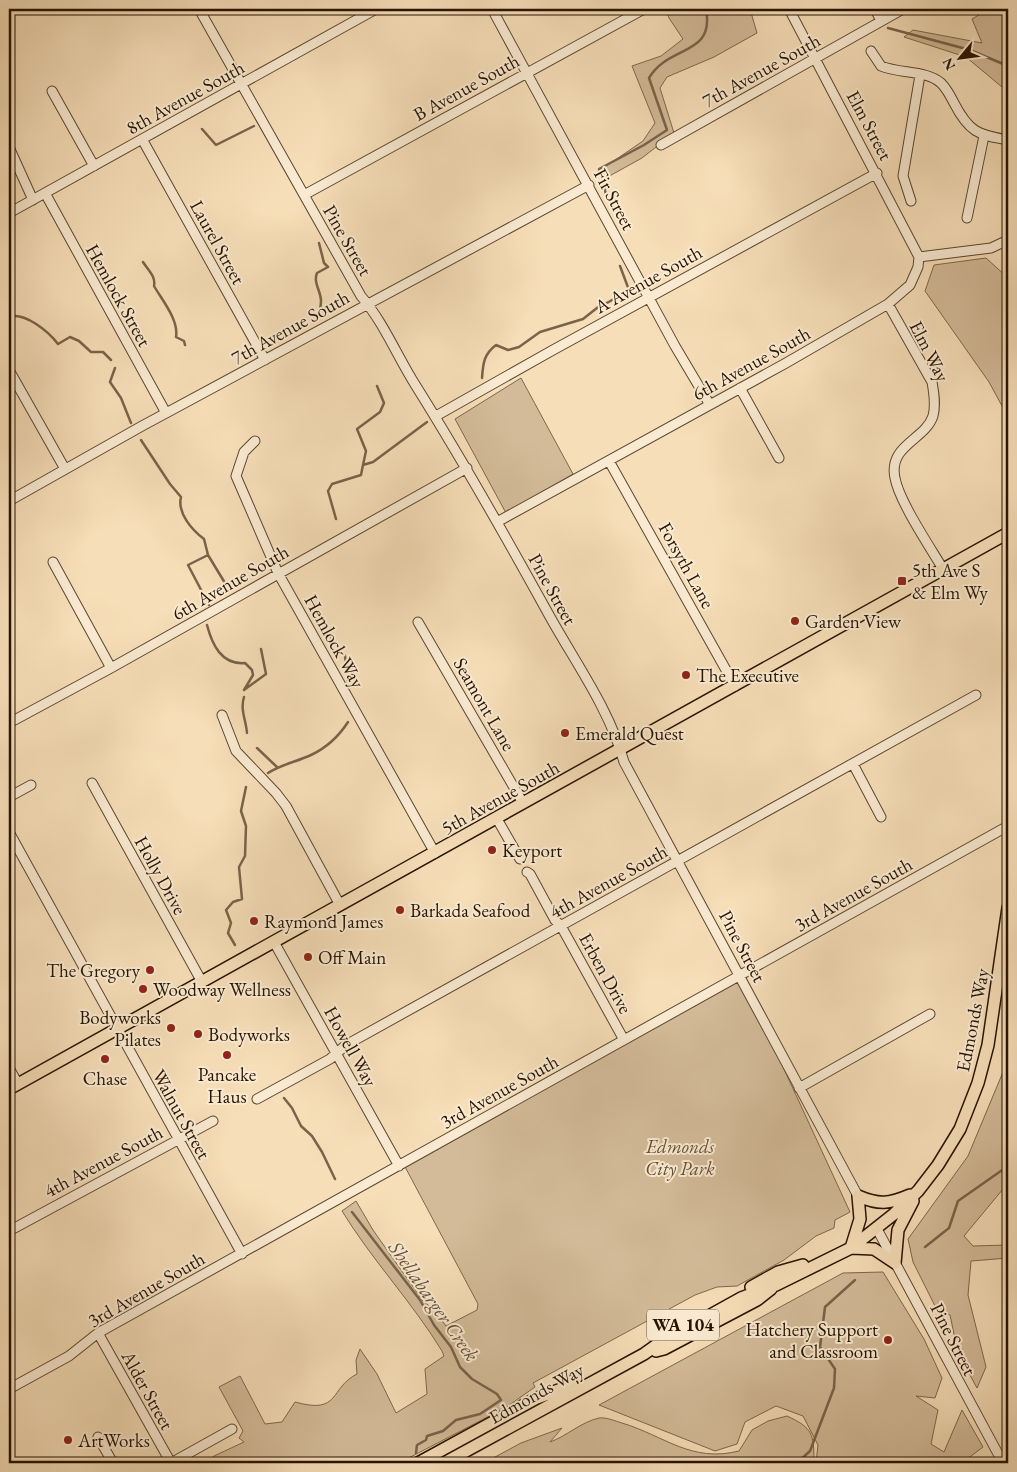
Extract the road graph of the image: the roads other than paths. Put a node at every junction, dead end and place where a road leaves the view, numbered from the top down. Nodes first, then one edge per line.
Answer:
1 (199, 9) edge
2 (376, 9) edge
3 (492, 9) edge
4 (644, 9) edge
5 (789, 9) edge
6 (875, 9) edge
7 (903, 9) edge
8 (882, 21) junction
9 (871, 51) dead end
10 (816, 57) junction
11 (528, 72) junction
12 (920, 75) junction
13 (241, 84) junction
14 (52, 91) dead end
15 (984, 136) junction
16 (142, 139) junction
17 (1008, 140) edge
18 (661, 145) dead end
19 (9, 147) edge
20 (94, 166) junction
21 (877, 173) junction
22 (588, 185) junction
23 (44, 193) junction
24 (304, 195) junction
25 (33, 200) junction
26 (911, 202) dead end
27 (9, 213) edge
28 (967, 218) dead end
29 (1008, 240) edge
30 (919, 257) junction
31 (650, 297) junction
32 (368, 304) junction
33 (888, 304) junction
34 (265, 360) junction
35 (9, 370) edge
36 (740, 388) junction
37 (710, 405) junction
38 (166, 414) junction
39 (436, 416) junction
40 (255, 441) dead end
41 (779, 458) dead end
42 (609, 461) junction
43 (467, 468) junction
44 (65, 469) junction
45 (9, 501) edge
46 (498, 522) junction
47 (1008, 534) edge
48 (53, 562) dead end
49 (943, 568) junction
50 (278, 573) junction
51 (418, 622) dead end
52 (111, 668) junction
53 (735, 686) junction
54 (976, 695) dead end
55 (222, 715) dead end
56 (9, 723) edge
57 (621, 750) junction
58 (853, 764) junction
59 (92, 783) dead end
60 (31, 785) dead end
61 (9, 797) edge
62 (524, 804) junction
63 (497, 818) junction
64 (881, 818) dead end
65 (1008, 826) edge
66 (9, 832) edge
67 (435, 853) junction
68 (520, 859) dead end
69 (679, 860) junction
70 (527, 872) dead end
71 (340, 905) junction
72 (1008, 908) edge
73 (561, 926) junction
74 (274, 942) junction
75 (741, 976) junction
76 (202, 982) junction
77 (930, 1014) dead end
78 (117, 1030) junction
79 (624, 1040) junction
80 (337, 1053) junction
81 (9, 1068) edge
82 (13, 1087) edge
83 (799, 1088) junction
84 (258, 1099) dead end
85 (213, 1121) dead end
86 (178, 1139) junction
87 (398, 1166) junction
88 (918, 1191) junction
89 (858, 1196) junction
90 (877, 1229) junction
91 (9, 1231) edge
92 (852, 1248) junction
93 (242, 1254) junction
94 (832, 1257) junction
95 (895, 1263) junction
96 (98, 1334) junction
97 (567, 1388) junction
98 (9, 1389) edge
99 (232, 1429) dead end
100 (98, 1437) dead end
101 (113, 1463) edge
102 (171, 1463) edge
103 (418, 1463) edge
104 (431, 1463) edge
105 (444, 1463) edge
106 (1003, 1463) edge

1 - 13 street, Pine Street
2 - 13 street, 8th Avenue South
3 - 11 street, Fir Street
4 - 11 street, B Avenue South
5 - 10 street, Elm Street
6 - 8 street
7 - 8 street, 7th Avenue South
8 - 10 street, 7th Avenue South
9 - 12 street
10 - 18 street, 7th Avenue South
10 - 21 street, Elm Street
11 - 22 street, Fir Street
11 - 24 street, B Avenue South
12 - 15 street
12 - 26 street
13 - 16 street, 8th Avenue South
13 - 24 street, Pine Street
14 - 20 street
15 - 17 street
15 - 28 street
16 - 20 street, 8th Avenue South
16 - 34 street, Laurel Street
19 - 25 street
20 - 23 street, 8th Avenue South
21 - 30 street, Elm Street
21 - 31 street, A Avenue South
22 - 31 street, Fir Street
22 - 32 street, 7th Avenue South
23 - 25 street, 8th Avenue South
23 - 38 street, Hemlock Street
24 - 32 street, Pine Street
25 - 27 street, 8th Avenue South
29 - 30 street
30 - 33 street, 6th Avenue South
31 - 37 street, Fir Street
31 - 39 street, A Avenue South
32 - 34 street, 7th Avenue South
32 - 39 street, Pine Street
33 - 36 street, 6th Avenue South
33 - 49 street, Elm Way
34 - 38 street, 7th Avenue South
35 - 44 street
36 - 37 street, 6th Avenue South
36 - 41 street
37 - 42 street, 6th Avenue South
38 - 44 street, 7th Avenue South
39 - 43 street, Pine Street
40 - 50 street, Hemlock Way
42 - 46 street, 6th Avenue South
42 - 53 street, Forsyth Lane
43 - 46 street, Pine Street
43 - 50 street, 6th Avenue South
44 - 45 street, 7th Avenue South
46 - 57 street, Pine Street
47 - 49 main road, 5th Avenue South
48 - 52 street
49 - 53 main road, 5th Avenue South
50 - 52 street, 6th Avenue South
50 - 67 street, Hemlock Way
51 - 62 street, Seamont Lane
52 - 56 street, 6th Avenue South
53 - 57 main road, 5th Avenue South
54 - 58 street, 4th Avenue South
55 - 71 street
57 - 62 main road, 5th Avenue South
57 - 69 street, Pine Street
58 - 64 street
58 - 69 street, 4th Avenue South
59 - 76 street, Holly Drive
60 - 61 street
62 - 63 main road, 5th Avenue South
63 - 67 main road, 5th Avenue South
63 - 68 street
65 - 75 street, 3rd Avenue South
66 - 78 street, Walnut Street
67 - 71 main road, 5th Avenue South
69 - 73 street, 4th Avenue South
69 - 75 street, Pine Street
70 - 73 street, Erben Drive
71 - 74 main road, 5th Avenue South
72 - 88 main road, Edmonds Way / WA 104
73 - 79 street, Erben Drive
73 - 80 street, 4th Avenue South
74 - 76 main road, 5th Avenue South
74 - 80 street, Howell Way
75 - 79 street, 3rd Avenue South
75 - 83 street, Pine Street
76 - 78 main road, 5th Avenue South
77 - 83 street
78 - 82 main road, 5th Avenue South
78 - 86 street, Walnut Street
79 - 87 street, 3rd Avenue South
80 - 84 street, 4th Avenue South
80 - 87 street, Howell Way
81 - 82 street
83 - 89 street, Pine Street
85 - 86 street, 4th Avenue South
86 - 91 street, 4th Avenue South
86 - 93 street, Walnut Street
87 - 93 street, 3rd Avenue South
88 - 89 main road
88 - 90 main road, Edmonds Way / WA 104
88 - 95 main road
89 - 92 main road
90 - 92 main road, Edmonds Way / WA 104
90 - 95 street, Pine Street
92 - 94 main road, Edmonds Way / WA 104
92 - 95 main road
93 - 96 street, 3rd Avenue South
94 - 97 main road, WA 104
94 - 105 main road, Edmonds Way / WA 104
95 - 106 street, Pine Street
96 - 98 street, 3rd Avenue South
96 - 102 street, Alder Street
97 - 103 main road, WA 104
97 - 104 main road, WA 104
99 - 102 street
100 - 101 street

